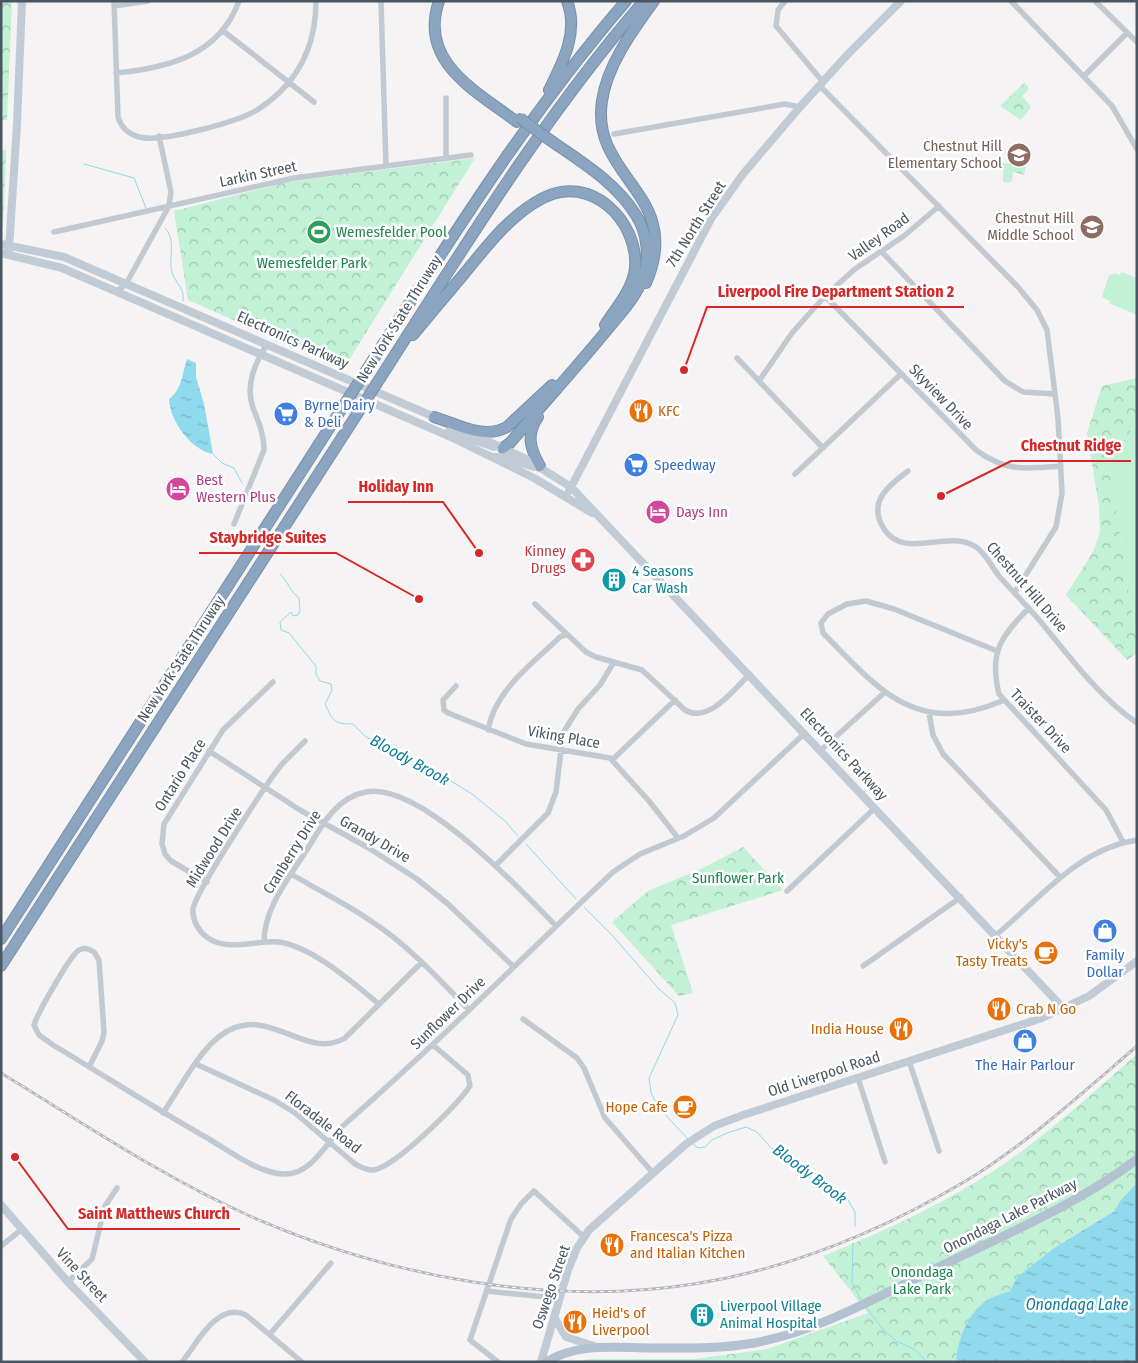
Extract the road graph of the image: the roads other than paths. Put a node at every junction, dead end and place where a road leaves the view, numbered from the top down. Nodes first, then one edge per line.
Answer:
1 (22, 1) edge
2 (148, 1) edge
3 (238, 1) edge
4 (316, 1) edge
5 (382, 1) edge
6 (439, 1) edge
7 (443, 1) edge
8 (567, 1) edge
9 (626, 1) edge
10 (644, 1) edge
11 (654, 1) edge
12 (785, 1) edge
13 (902, 1) edge
14 (1011, 1) edge
15 (1095, 1) edge
16 (114, 4) edge
17 (222, 30) junction
18 (1127, 33) junction
19 (1135, 38) edge
20 (116, 73) junction
21 (1084, 76) junction
22 (289, 83) junction
23 (821, 84) junction
24 (446, 98) dead end
25 (314, 102) dead end
26 (800, 107) junction
27 (518, 120) junction
28 (531, 121) junction
29 (614, 134) dead end
30 (160, 136) junction
31 (545, 139) junction
32 (1137, 149) edge
33 (471, 155) dead end
34 (446, 158) junction
35 (386, 166) junction
36 (169, 206) junction
37 (938, 206) junction
38 (54, 232) dead end
39 (5, 245) edge
40 (881, 251) junction
41 (5, 253) edge
42 (89, 279) junction
43 (126, 290) junction
44 (825, 296) junction
45 (628, 304) junction
46 (605, 325) junction
47 (267, 344) junction
48 (261, 354) junction
49 (737, 358) dead end
50 (387, 367) junction
51 (901, 374) junction
52 (759, 381) junction
53 (558, 383) junction
54 (1055, 394) junction
55 (404, 416) junction
56 (434, 417) junction
57 (503, 448) junction
58 (823, 448) junction
59 (492, 458) junction
60 (582, 465) junction
61 (540, 466) junction
62 (1061, 466) junction
63 (908, 471) dead end
64 (550, 473) junction
65 (795, 474) dead end
66 (558, 478) junction
67 (571, 487) junction
68 (565, 497) junction
69 (602, 520) junction
70 (234, 524) dead end
71 (1015, 592) junction
72 (536, 604) dead end
73 (1029, 608) junction
74 (566, 634) junction
75 (997, 651) junction
76 (614, 662) junction
77 (750, 674) junction
78 (273, 682) dead end
79 (456, 686) dead end
80 (884, 693) junction
81 (675, 700) junction
82 (1002, 701) junction
83 (929, 713) junction
84 (1137, 723) edge
85 (488, 730) junction
86 (805, 733) junction
87 (304, 741) dead end
88 (560, 749) junction
89 (821, 750) junction
90 (209, 751) junction
91 (612, 760) junction
92 (266, 788) junction
93 (876, 808) junction
94 (323, 823) junction
95 (678, 838) junction
96 (1137, 840) edge
97 (1123, 842) junction
98 (496, 865) junction
99 (291, 874) junction
100 (1060, 877) junction
101 (207, 882) junction
102 (787, 890) dead end
103 (961, 897) junction
104 (556, 926) junction
105 (996, 935) junction
106 (1, 939) edge
107 (264, 942) junction
108 (1137, 961) edge
109 (422, 962) junction
110 (1, 966) edge
111 (863, 966) dead end
112 (514, 967) junction
113 (379, 1004) junction
114 (468, 1009) junction
115 (1064, 1009) junction
116 (523, 1019) dead end
117 (432, 1045) junction
118 (909, 1061) junction
119 (196, 1064) junction
120 (90, 1067) junction
121 (858, 1078) junction
122 (163, 1113) junction
123 (328, 1142) junction
124 (939, 1151) dead end
125 (1137, 1159) edge
126 (885, 1162) dead end
127 (653, 1173) junction
128 (117, 1188) dead end
129 (616, 1204) joint
130 (1, 1205) edge
131 (22, 1229) junction
132 (584, 1237) junction
133 (1, 1246) edge
134 (331, 1264) dead end
135 (68, 1282) junction
136 (486, 1291) junction
137 (559, 1301) junction
138 (554, 1317) junction
139 (270, 1334) junction
140 (608, 1348) junction
141 (145, 1362) edge
142 (182, 1362) edge
143 (302, 1362) edge
144 (498, 1362) edge
145 (541, 1362) edge
146 (546, 1362) edge

1 - 39 main road
2 - 16 street
3 - 17 street
4 - 22 street
5 - 35 street
6 - 27 highway
7 - 27 highway
8 - 28 highway
9 - 28 highway, New York State Thruway
10 - 50 highway, New York State Thruway
11 - 45 highway
12 - 23 street
13 - 23 main road, 7th North Street
14 - 21 street
15 - 18 street
16 - 20 street
17 - 20 street
17 - 22 street
18 - 19 street
18 - 21 street
20 - 30 street
21 - 32 street
22 - 25 street
22 - 30 street
23 - 26 main road, 7th North Street
23 - 37 street
24 - 34 street
26 - 29 street
26 - 60 main road, 7th North Street
27 - 31 highway
28 - 106 highway, New York State Thruway, bridge
30 - 36 street
31 - 45 highway
31 - 46 highway
33 - 34 street, Larkin Street
34 - 35 street, Larkin Street
35 - 36 street, Larkin Street
36 - 38 street, Larkin Street
36 - 43 street
37 - 40 street, Valley Road
37 - 54 street
39 - 41 main road
39 - 43 main road, Electronics Parkway
40 - 44 street, Valley Road
40 - 54 street
41 - 42 main road
42 - 43 main road
42 - 43 main road
43 - 47 main road, Electronics Parkway
43 - 48 main road, Electronics Parkway
44 - 51 street, Skyview Drive
44 - 52 street, Valley Road
45 - 53 highway
46 - 50 highway
46 - 53 highway
47 - 48 street
47 - 56 main road, Electronics Parkway
48 - 55 main road, Electronics Parkway
48 - 70 street
49 - 52 street
50 - 110 highway, New York State Thruway, bridge
51 - 58 street
51 - 62 street, Skyview Drive
52 - 58 street
53 - 56 highway
53 - 57 highway
53 - 61 highway
54 - 62 street
55 - 57 main road
55 - 59 main road, Electronics Parkway
56 - 57 main road, Electronics Parkway
57 - 59 main road
57 - 61 main road, Electronics Parkway
58 - 65 street
59 - 64 main road
59 - 68 main road, Electronics Parkway
60 - 66 main road
60 - 67 main road, 7th North Street
61 - 64 main road, Electronics Parkway
62 - 71 street
63 - 71 street, Chestnut Hill Drive
64 - 66 main road, Electronics Parkway
66 - 67 main road, Electronics Parkway
67 - 68 main road, 7th North Street
67 - 69 main road, Electronics Parkway
68 - 69 main road, Electronics Parkway
69 - 77 main road, Electronics Parkway
71 - 73 street, Chestnut Hill Drive
72 - 74 street
73 - 75 street, Traister Drive
73 - 84 street, Chestnut Hill Drive
74 - 76 street
74 - 85 street
75 - 80 street
75 - 82 street, Traister Drive
76 - 81 street
76 - 88 street
77 - 81 street
77 - 86 main road, Electronics Parkway
78 - 90 street, Ontario Place
79 - 85 street, Viking Place
80 - 83 street
80 - 89 street
81 - 91 street
82 - 83 street
82 - 97 street, Traister Drive
83 - 100 street
85 - 88 street, Viking Place
86 - 89 main road, Electronics Parkway
86 - 95 street, Sunflower Drive
87 - 92 street, Midwood Drive
88 - 91 street, Viking Place
88 - 98 street
89 - 93 main road, Electronics Parkway
90 - 92 street, Grandy Drive
90 - 101 street, Ontario Place
91 - 95 street, Viking Place
92 - 94 street, Grandy Drive
92 - 101 street, Midwood Drive
93 - 102 street
93 - 103 main road, Electronics Parkway
94 - 98 street, Cranberry Drive
94 - 99 street, Cranberry Drive
94 - 112 street, Grandy Drive
95 - 104 street, Sunflower Drive
96 - 97 street
97 - 100 street
98 - 104 street, Cranberry Drive
99 - 107 street, Cranberry Drive
99 - 109 street
100 - 105 street
101 - 107 street, Midwood Drive
103 - 105 main road, Electronics Parkway
103 - 111 street
104 - 112 street, Sunflower Drive
105 - 115 main road, Electronics Parkway
107 - 113 street, Midwood Drive
108 - 115 main road, Old Liverpool Road
109 - 113 street
109 - 114 street
112 - 114 street, Sunflower Drive
113 - 119 street
114 - 117 street, Sunflower Drive
115 - 118 main road, Old Liverpool Road
116 - 127 street
117 - 123 street, Sunflower Drive
117 - 123 street, Floradale Road
118 - 121 main road, Old Liverpool Road
118 - 124 street
119 - 122 street
119 - 123 street, Floradale Road
120 - 120 street, Sunflower Drive
120 - 122 street, Sunflower Drive
121 - 126 street
121 - 127 main road, Old Liverpool Road
122 - 123 street, Sunflower Drive
125 - 140 main road, Onondaga Lake Parkway
127 - 129 main road, Old Liverpool Road
128 - 135 street
129 - 132 main road, Oswego Street
130 - 131 main road, Vine Street
131 - 133 street
131 - 135 main road, Vine Street
132 - 136 street
132 - 137 main road, Oswego Street
134 - 139 street
135 - 141 main road, Vine Street
136 - 137 street
136 - 144 street
137 - 138 main road, Oswego Street
138 - 140 main road
138 - 145 main road, Oswego Street
139 - 142 street
139 - 143 street
140 - 146 main road, Onondaga Lake Parkway

